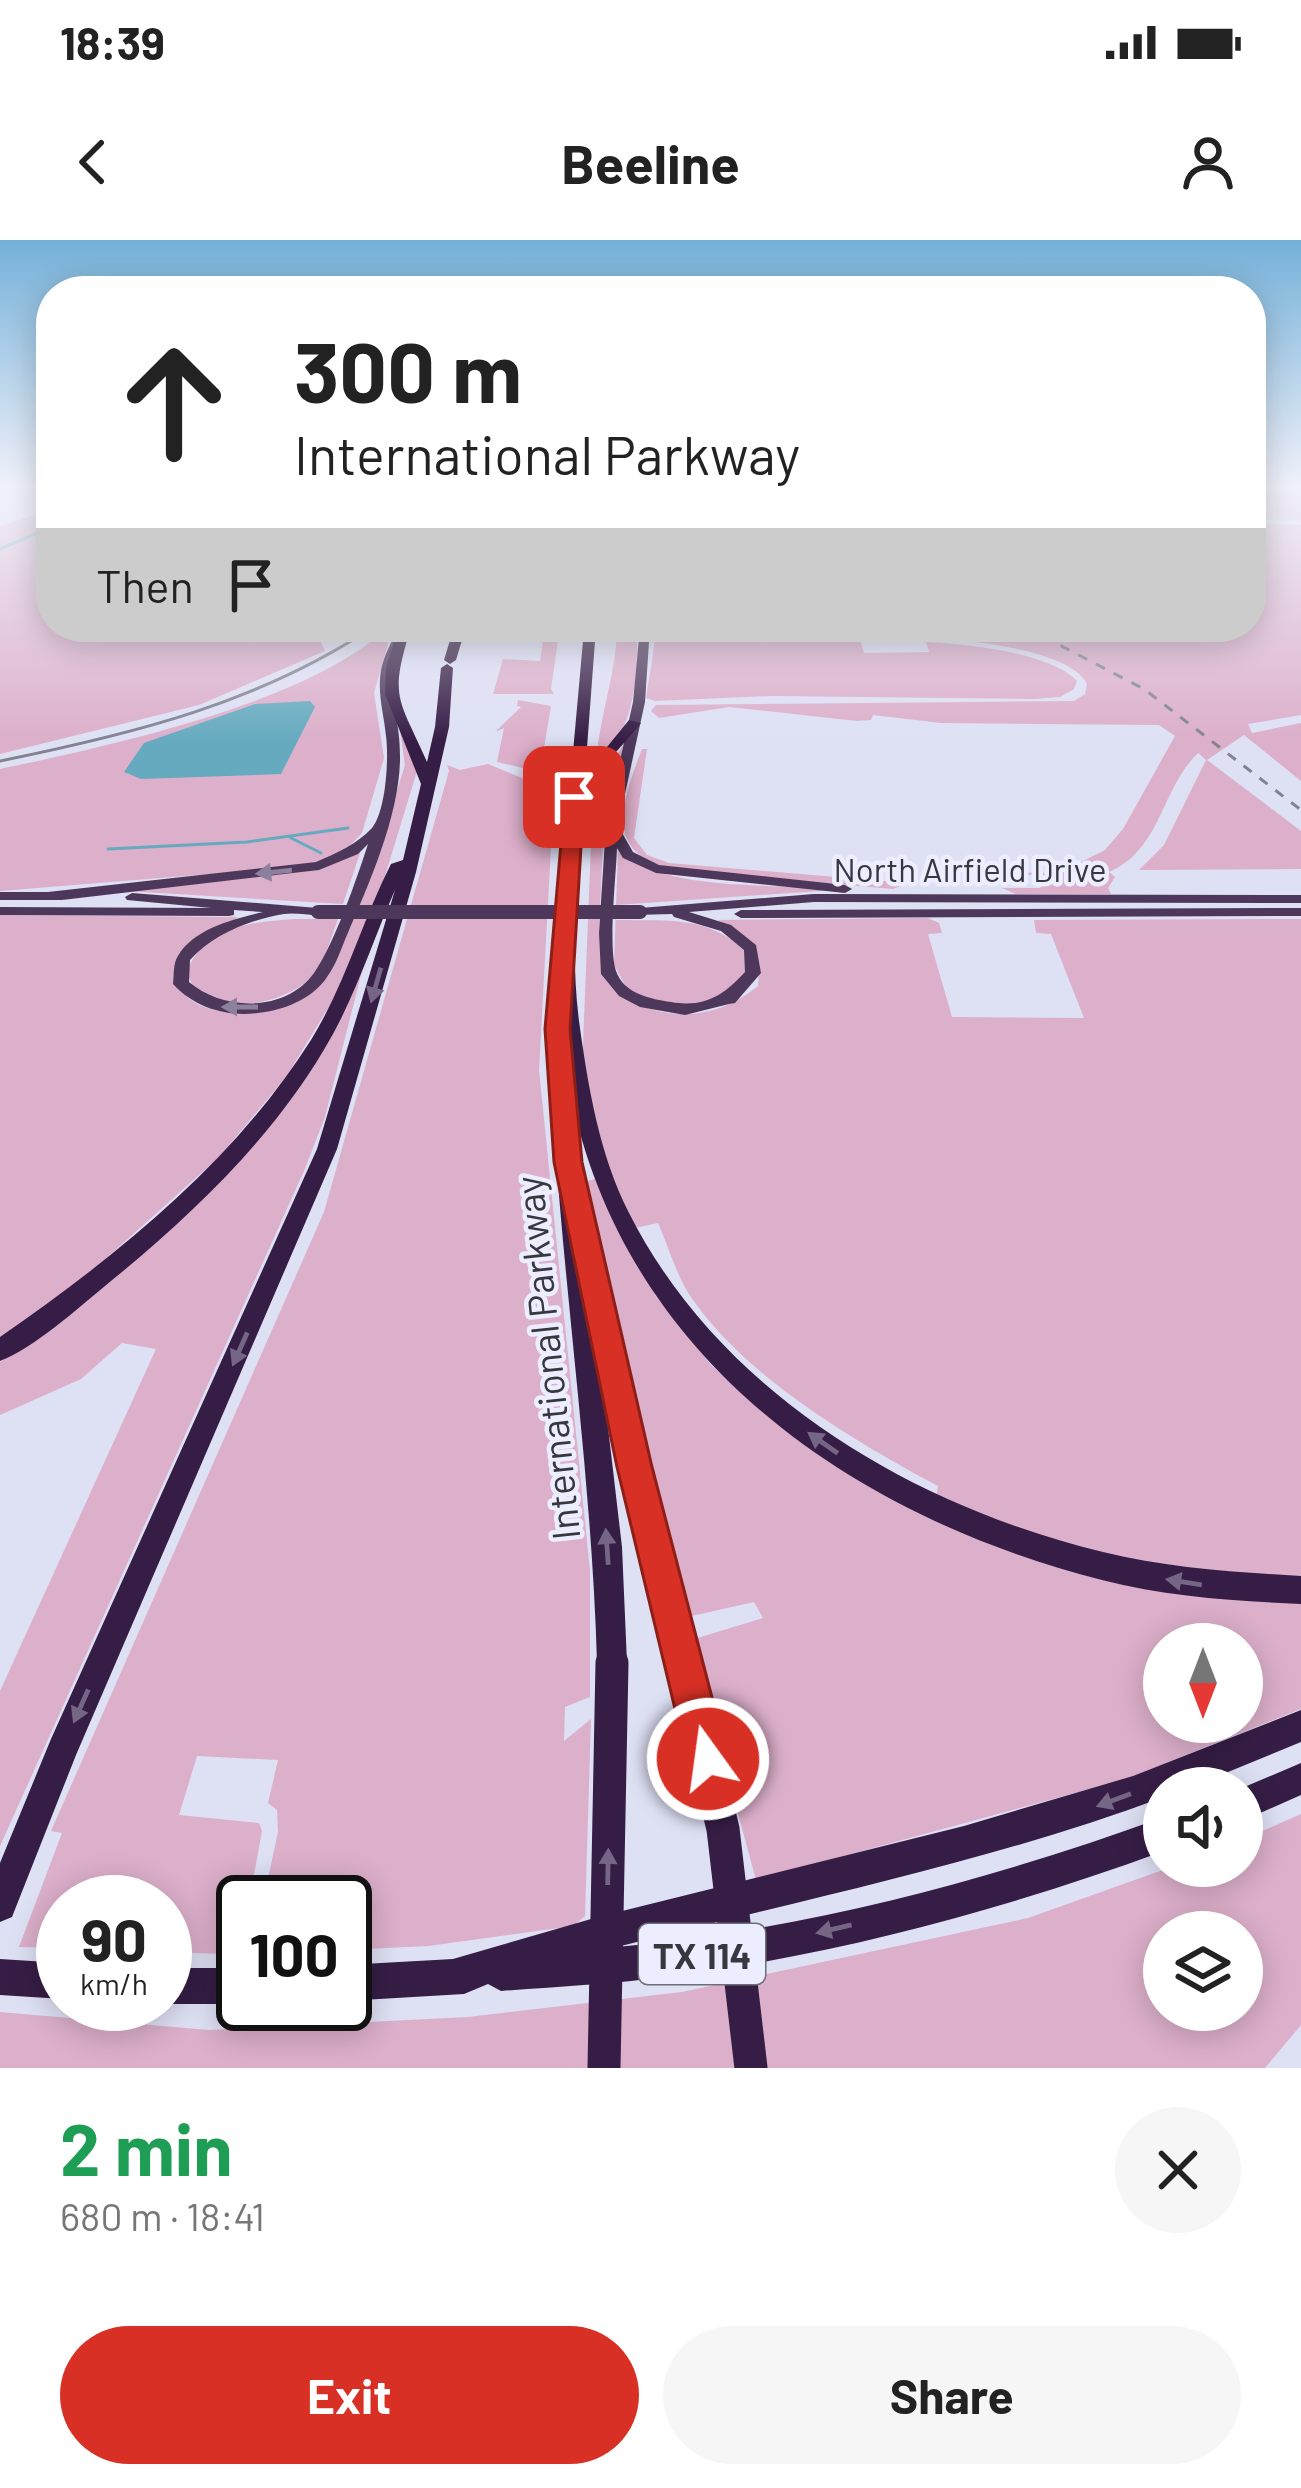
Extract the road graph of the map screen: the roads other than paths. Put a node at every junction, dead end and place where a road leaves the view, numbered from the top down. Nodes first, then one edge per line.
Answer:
1 (398, 642) edge
2 (401, 642) edge
3 (455, 642) edge
4 (589, 642) edge
5 (645, 642) edge
6 (634, 723) junction
7 (428, 788) junction
8 (574, 797) junction
9 (612, 824) junction
10 (377, 827) junction
11 (414, 838) junction
12 (0, 896) edge
13 (52, 896) junction
14 (903, 898) junction
15 (1301, 899) edge
16 (0, 911) edge
17 (318, 912) junction
18 (640, 912) junction
19 (1301, 912) edge
20 (276, 913) junction
21 (674, 913) junction
22 (562, 961) junction
23 (568, 1162) junction
24 (0, 1350) edge
25 (1301, 1590) edge
26 (1301, 1726) edge
27 (1301, 1779) edge
28 (1263, 1795) edge
29 (1143, 1841) edge
30 (0, 1905) edge
31 (0, 1977) edge
32 (452, 1977) junction
33 (36, 1980) edge
34 (372, 1981) edge
35 (604, 2068) edge
36 (751, 2068) edge

1 - 10 main road
2 - 7 highway
3 - 7 highway
4 - 8 highway, International Parkway
5 - 6 main road
6 - 8 highway
6 - 9 main road
7 - 11 highway
8 - 22 highway, International Parkway
9 - 14 main road
9 - 21 main road
10 -> 13 main road
10 -> 20 main road
11 - 24 highway
11 -> 30 highway
12 - 13 main road, North Airfield Drive
13 - 17 main road, North Airfield Drive
14 - 15 main road, North Airfield Drive
14 - 18 main road, North Airfield Drive
16 - 20 main road, North Airfield Drive
17 - 18 main road, North Airfield Drive, bridge
17 - 20 main road, North Airfield Drive
18 - 21 main road, North Airfield Drive
19 - 21 main road, North Airfield Drive
22 - 23 highway, International Parkway
25 -> 22 highway
35 -> 23 highway, International Parkway, bridge
23 - 36 highway, bridge
26 -> 32 highway
27 - 28 highway
29 -> 32 highway, TX 114
31 - 33 highway
32 - 34 highway, TX 114

